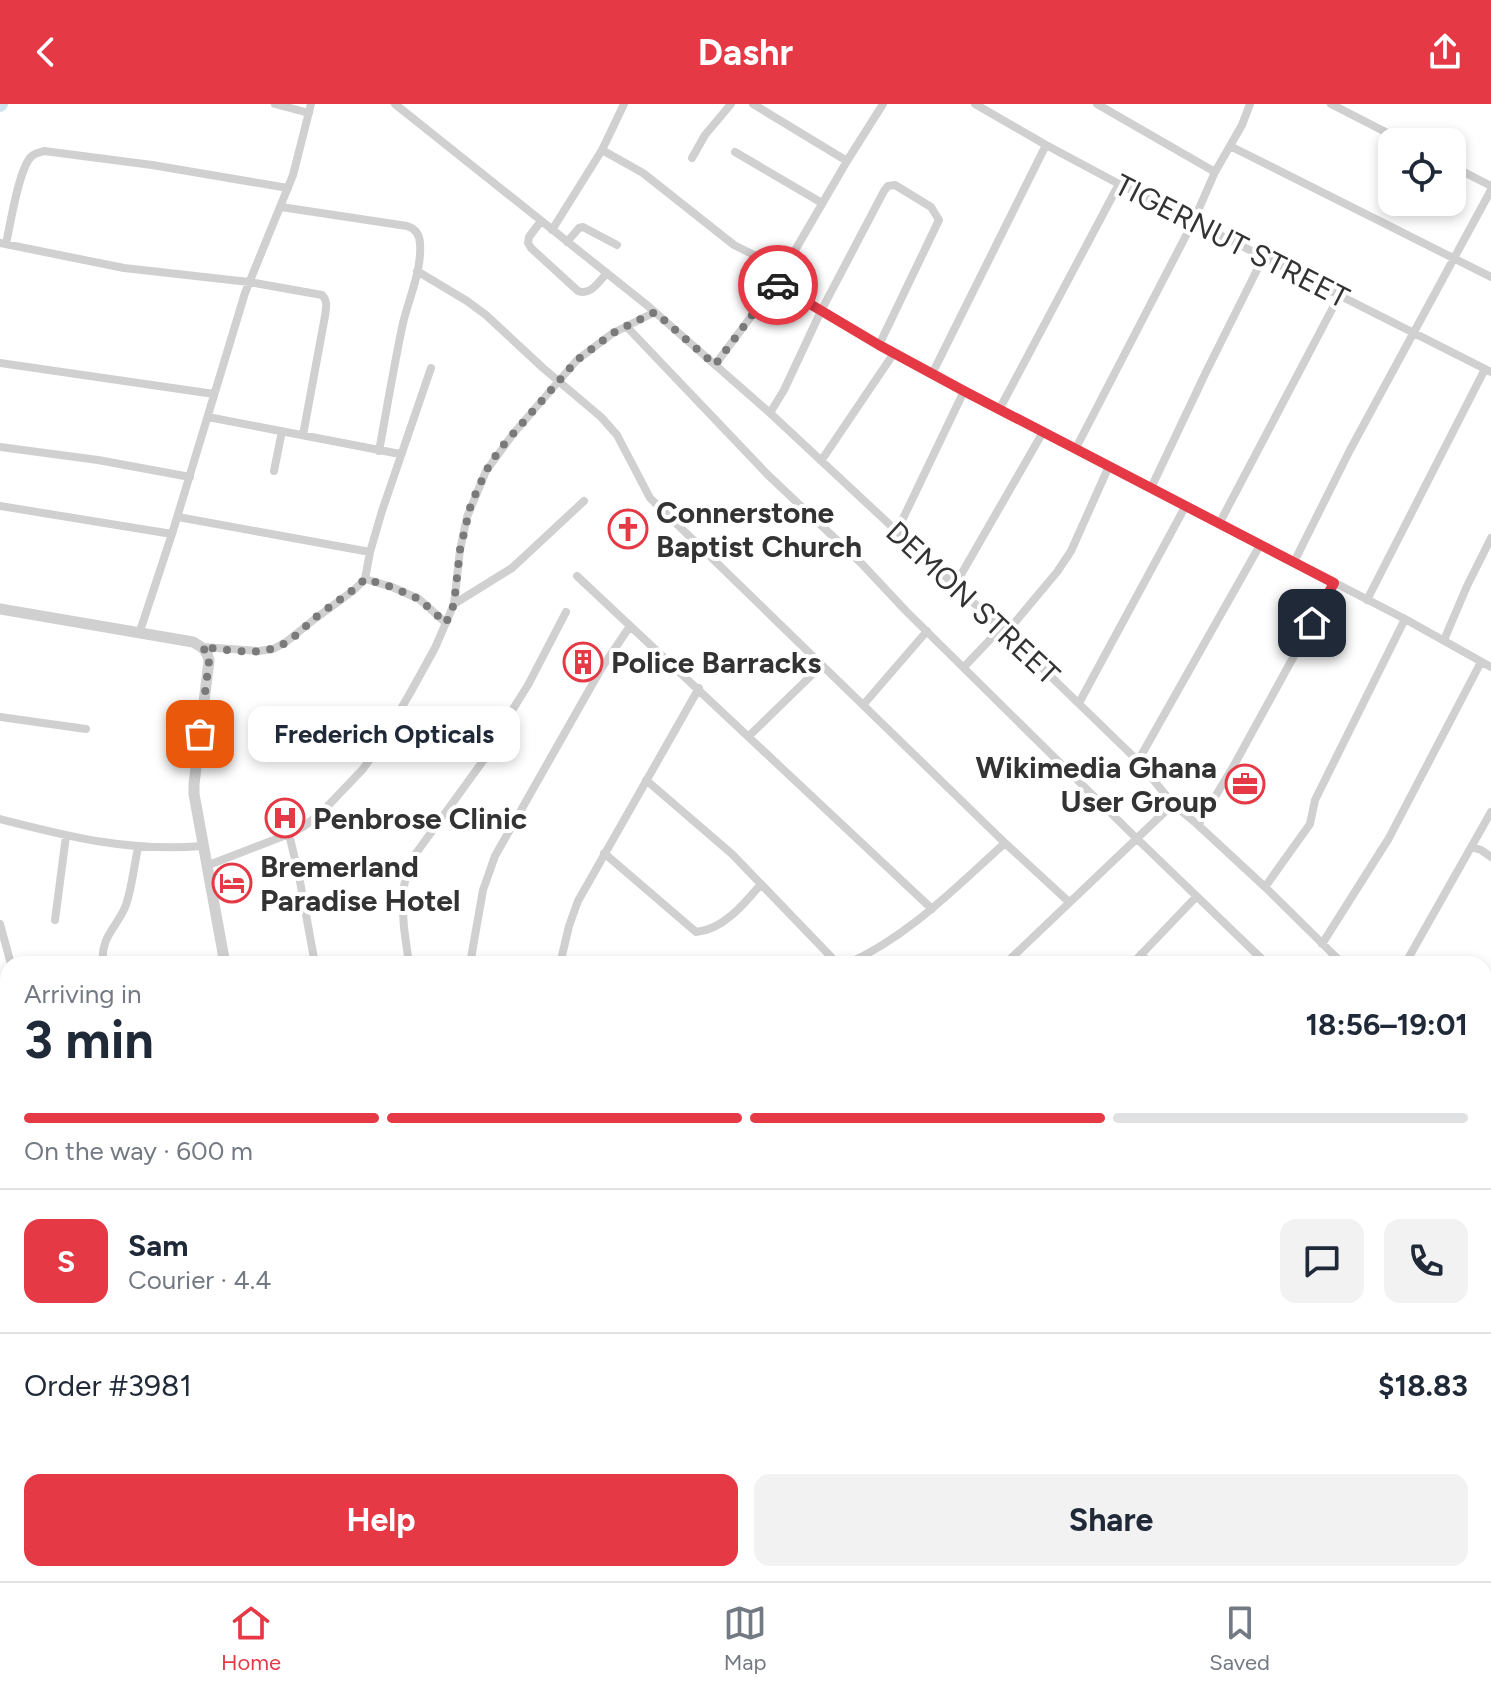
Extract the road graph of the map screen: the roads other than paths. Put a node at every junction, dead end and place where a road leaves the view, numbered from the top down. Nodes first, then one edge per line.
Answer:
1 (275, 104) edge
2 (395, 104) edge
3 (624, 104) edge
4 (731, 104) edge
5 (753, 104) edge
6 (883, 104) edge
7 (975, 104) edge
8 (1097, 104) edge
9 (1331, 104) edge
10 (1249, 105) edge
11 (310, 109) edge
12 (1378, 128) edge
13 (1046, 145) junction
14 (1230, 146) junction
15 (602, 150) junction
16 (735, 152) dead end
17 (692, 158) dead end
18 (847, 161) junction
19 (1215, 172) junction
20 (1466, 174) edge
21 (1119, 184) junction
22 (288, 188) junction
23 (1491, 188) edge
24 (822, 203) junction
25 (281, 207) junction
26 (541, 221) junction
27 (1193, 222) junction
28 (552, 230) junction
29 (567, 242) junction
30 (3, 244) edge
31 (617, 245) dead end
32 (1264, 256) junction
33 (1455, 259) junction
34 (784, 270) junction
35 (417, 271) junction
36 (607, 273) junction
37 (1491, 277) edge
38 (249, 282) junction
39 (776, 283) junction
40 (1339, 296) junction
41 (821, 311) junction
42 (655, 312) junction
43 (626, 326) junction
44 (1413, 332) junction
45 (879, 345) junction
46 (894, 353) junction
47 (0, 363) edge
48 (715, 365) junction
49 (431, 368) dead end
50 (1488, 370) edge
51 (932, 374) junction
52 (560, 380) junction
53 (964, 391) junction
54 (214, 394) junction
55 (999, 410) junction
56 (770, 413) junction
57 (208, 417) junction
58 (282, 431) junction
59 (1043, 432) junction
60 (303, 435) junction
61 (0, 447) edge
62 (1076, 448) junction
63 (379, 451) junction
64 (400, 454) junction
65 (821, 461) junction
66 (1109, 466) junction
67 (274, 471) dead end
68 (190, 477) junction
69 (1151, 488) junction
70 (584, 501) dead end
71 (0, 506) edge
72 (1185, 507) junction
73 (178, 517) junction
74 (1219, 524) junction
75 (897, 531) junction
76 (172, 534) junction
77 (1491, 538) edge
78 (1260, 545) junction
79 (370, 552) junction
80 (1294, 562) junction
81 (577, 576) dead end
82 (365, 579) junction
83 (1334, 583) junction
84 (955, 585) junction
85 (1367, 600) junction
86 (454, 604) junction
87 (0, 609) edge
88 (566, 612) dead end
89 (1405, 619) junction
90 (446, 623) junction
91 (630, 626) junction
92 (1003, 630) junction
93 (927, 631) junction
94 (139, 634) junction
95 (1444, 640) junction
96 (202, 647) junction
97 (1481, 662) junction
98 (822, 665) junction
99 (964, 667) junction
100 (1491, 667) edge
101 (699, 688) junction
102 (1079, 703) junction
103 (864, 704) junction
104 (0, 717) edge
105 (86, 729) dead end
106 (749, 736) junction
107 (1138, 761) junction
108 (646, 780) junction
109 (1173, 804) junction
110 (1491, 812) edge
111 (0, 819) edge
112 (1198, 825) junction
113 (289, 834) junction
114 (66, 836) junction
115 (1136, 839) junction
116 (1005, 843) junction
117 (202, 846) junction
118 (1472, 847) junction
119 (138, 848) junction
120 (604, 853) junction
121 (1491, 857) edge
122 (206, 866) junction
123 (761, 884) junction
124 (1265, 887) junction
125 (1196, 897) junction
126 (1069, 902) junction
127 (932, 909) junction
128 (55, 920) dead end
129 (0, 924) edge
130 (1322, 944) junction
131 (1141, 954) edge
132 (9, 956) edge
133 (103, 956) edge
134 (223, 956) edge
135 (314, 956) edge
136 (408, 956) edge
137 (471, 956) edge
138 (562, 956) edge
139 (830, 956) edge
140 (864, 956) edge
141 (1013, 956) edge
142 (1259, 956) edge
143 (1335, 956) edge
144 (1410, 956) edge

1 - 11 street
2 - 26 street, DEMON STREET
3 - 15 street
4 - 17 street
5 - 18 street
6 - 18 street
7 - 13 street, TIGERNUT STREET
8 - 19 street
9 - 12 street
10 - 14 street
11 - 22 street
13 - 21 street, TIGERNUT STREET
13 - 51 street
14 - 19 street
14 - 33 street
15 - 28 street
15 - 34 street
16 - 24 street
18 - 24 street
19 - 27 street
20 - 23 street
21 - 27 street, TIGERNUT STREET
21 - 55 street
22 - 25 street
22 - 30 street
23 - 33 street
24 - 34 street
25 - 35 street
25 - 38 street
26 - 28 street, DEMON STREET
26 - 36 street
27 - 32 street, TIGERNUT STREET
27 - 62 street
28 - 29 street, DEMON STREET
29 - 31 street
29 - 36 street, DEMON STREET
30 - 38 street
32 - 40 street, TIGERNUT STREET
32 - 69 street
33 - 37 street
33 - 44 street
34 - 39 street
35 - 52 street
35 - 63 street
36 - 42 street, DEMON STREET
38 - 54 street
38 - 60 street
39 - 41 street
39 - 48 street
40 - 44 street, TIGERNUT STREET
40 - 74 street
41 - 45 street
41 - 45 street
41 - 56 street
42 - 43 street
42 - 48 street, DEMON STREET
43 - 52 street
43 - 93 street
44 - 50 street, TIGERNUT STREET
44 - 80 street
45 - 46 street
46 - 51 street
46 - 65 street
47 - 54 street
48 - 56 street, DEMON STREET
49 - 64 street
50 - 85 street
51 - 53 street
52 - 86 street
52 - 98 street
53 - 55 street
53 - 75 street
54 - 57 street
55 - 59 street
56 - 65 street, DEMON STREET
57 - 58 street
57 - 68 street
58 - 60 street
58 - 67 street
59 - 62 street
59 - 84 street
60 - 63 street
61 - 68 street
62 - 66 street
63 - 64 street
64 - 79 street
65 - 75 street, DEMON STREET
66 - 69 street
66 - 92 street
68 - 73 street
69 - 72 street
70 - 86 street
71 - 76 street
72 - 74 street
72 - 102 street
73 - 76 street
73 - 79 street
74 - 78 street
75 - 84 street, DEMON STREET
76 - 94 street
77 - 95 street
78 - 80 street
78 - 107 street
79 - 82 street
80 - 83 street
81 - 91 street
82 - 90 street
82 - 96 street
83 - 85 street
83 - 112 street
84 - 92 street, DEMON STREET
85 - 89 street
86 - 90 street
87 - 94 street
88 - 136 street
89 - 95 street
89 - 124 street
90 - 113 street
91 - 101 street
91 - 137 street
92 - 99 street
92 - 102 street, DEMON STREET
93 - 99 street
93 - 103 street
94 - 96 street
95 - 97 street
96 - 117 street
97 - 100 street
97 - 130 street
98 - 103 street
98 - 106 street
99 - 115 street
101 - 106 street
101 - 108 street
102 - 107 street, DEMON STREET
103 - 116 street
104 - 105 street
106 - 127 street
107 - 109 street, DEMON STREET
108 - 120 street
108 - 123 street
109 - 112 street, DEMON STREET
109 - 115 street
110 - 118 street
111 - 114 street
112 - 124 street, DEMON STREET
113 - 122 street
113 - 135 street
114 - 119 street
114 - 128 street
115 - 125 street
115 - 126 street
116 - 126 street
116 - 127 street
117 - 119 street
117 - 122 street
118 - 121 street
118 - 144 street
119 - 133 street
120 - 123 street
120 - 138 street
122 - 134 street
123 - 139 street
124 - 130 street, DEMON STREET
125 - 131 street
125 - 142 street
126 - 141 street
127 - 140 street
129 - 132 street
130 - 143 street, DEMON STREET

